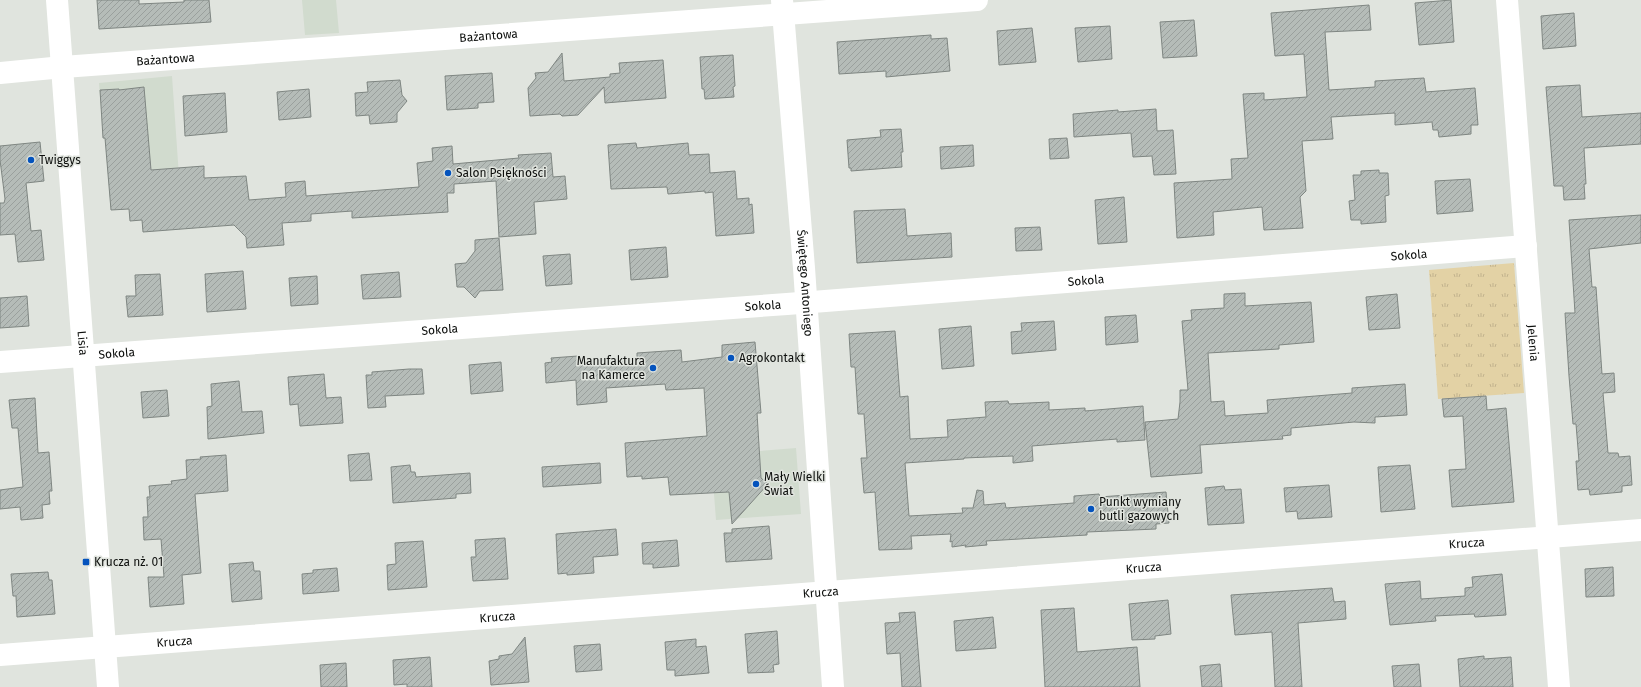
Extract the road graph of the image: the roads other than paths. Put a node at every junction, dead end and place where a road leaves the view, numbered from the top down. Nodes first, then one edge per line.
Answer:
1 (57, 0) edge
2 (977, 0) edge
3 (1507, 0) edge
4 (783, 7) edge
5 (63, 67) junction
6 (0, 73) edge
7 (1526, 246) junction
8 (806, 303) junction
9 (83, 355) junction
10 (0, 362) edge
11 (1641, 530) edge
12 (1548, 537) junction
13 (825, 591) junction
14 (105, 647) junction
15 (0, 655) edge
16 (108, 687) edge
17 (833, 687) edge
18 (1559, 687) edge

1 - 5 street, Lisia
2 - 4 street, Bażantowa
3 - 7 street, Jelenia
4 - 5 street, Bażantowa
4 - 8 street, Świętego Antoniego
5 - 6 street, Bażantowa
5 - 9 street, Lisia
7 - 8 street, Sokola
7 - 12 street, Jelenia
8 - 9 street, Sokola
8 - 13 street, Świętego Antoniego
9 - 10 street, Sokola
9 - 14 street, Lisia
11 - 12 street, Krucza
12 - 13 street, Krucza
12 - 18 street, Jelenia
13 - 14 street, Krucza
13 - 17 street, Świętego Antoniego
14 - 15 street, Krucza
14 - 16 street, Lisia

